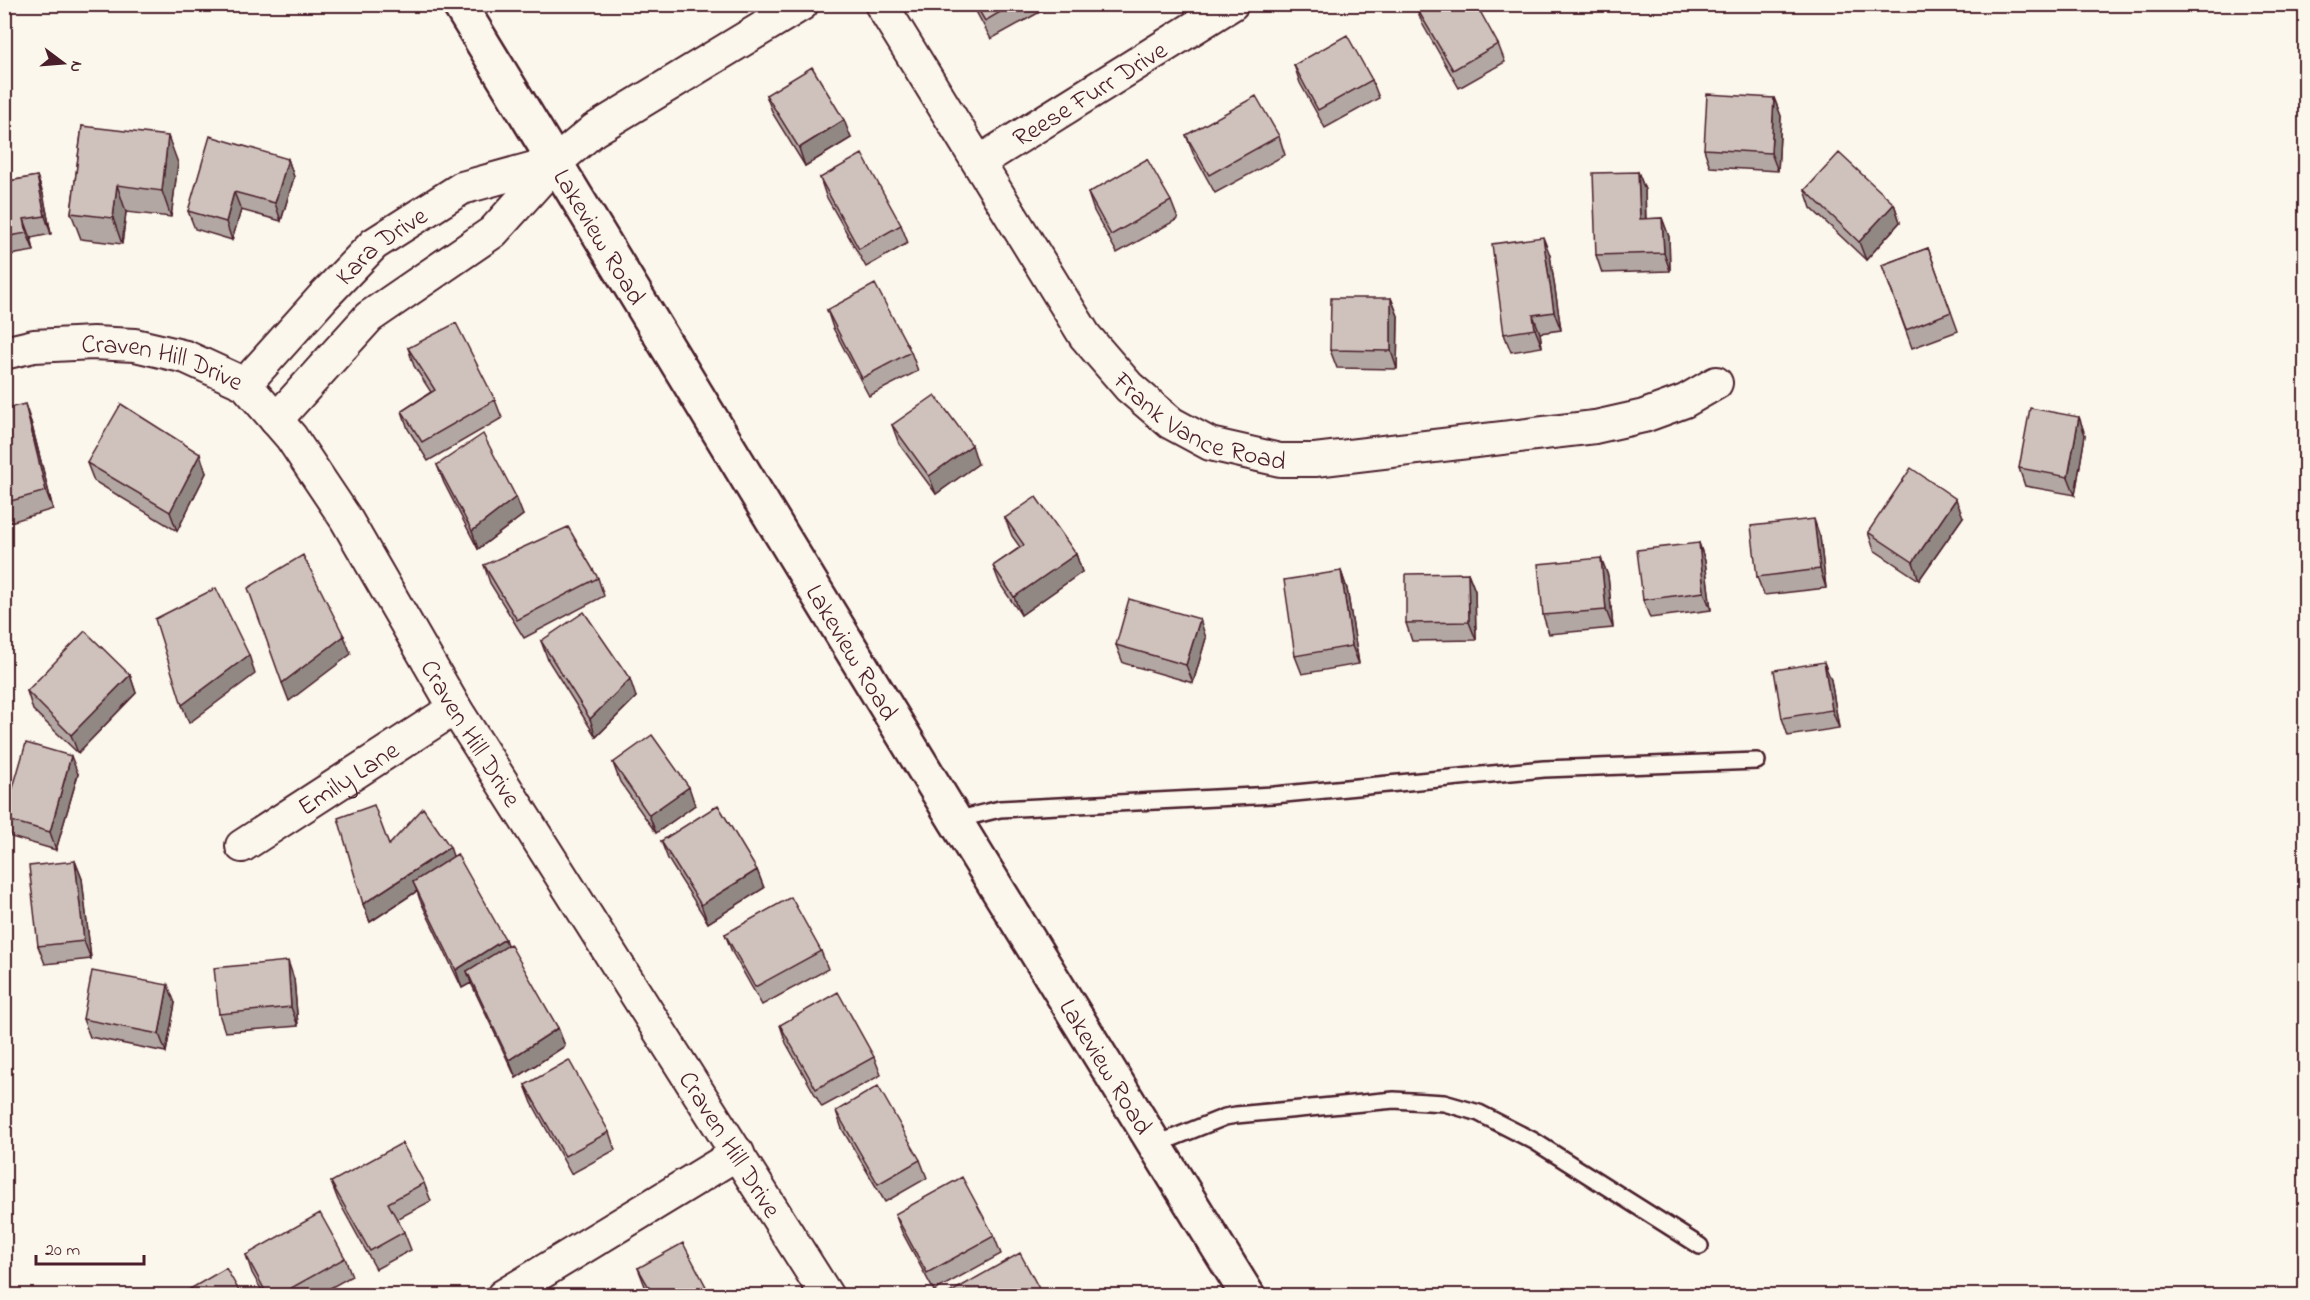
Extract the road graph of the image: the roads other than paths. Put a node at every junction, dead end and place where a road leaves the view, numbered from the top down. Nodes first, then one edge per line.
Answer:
1 (459, 4) edge
2 (802, 4) edge
3 (881, 4) edge
4 (1232, 4) edge
5 (556, 162) junction
6 (979, 162) junction
7 (4, 353) edge
8 (1716, 383) dead end
9 (245, 384) junction
10 (276, 420) junction
11 (455, 708) junction
12 (1757, 761) dead end
13 (955, 820) junction
14 (242, 846) dead end
15 (1155, 1145) junction
16 (738, 1153) junction
17 (1700, 1246) dead end
18 (503, 1296) edge
19 (827, 1296) edge
20 (1248, 1296) edge

1 - 5 main road, Lakeview Road
2 - 5 street, Kara Drive
3 - 6 street, Frank Vance Road
4 - 6 street, Reese Furr Drive
5 - 9 street, Kara Drive
5 - 10 street, Kara Drive
5 - 13 main road, Lakeview Road
6 - 8 street, Frank Vance Road
7 - 9 street, Craven Hill Drive
9 - 10 street, Craven Hill Drive
10 - 11 street, Craven Hill Drive
11 - 14 street, Emily Lane
11 - 16 street, Craven Hill Drive
12 - 13 lane
13 - 15 main road, Lakeview Road
15 - 17 lane
15 - 20 main road, Lakeview Road
16 - 18 street
16 - 19 street, Craven Hill Drive

